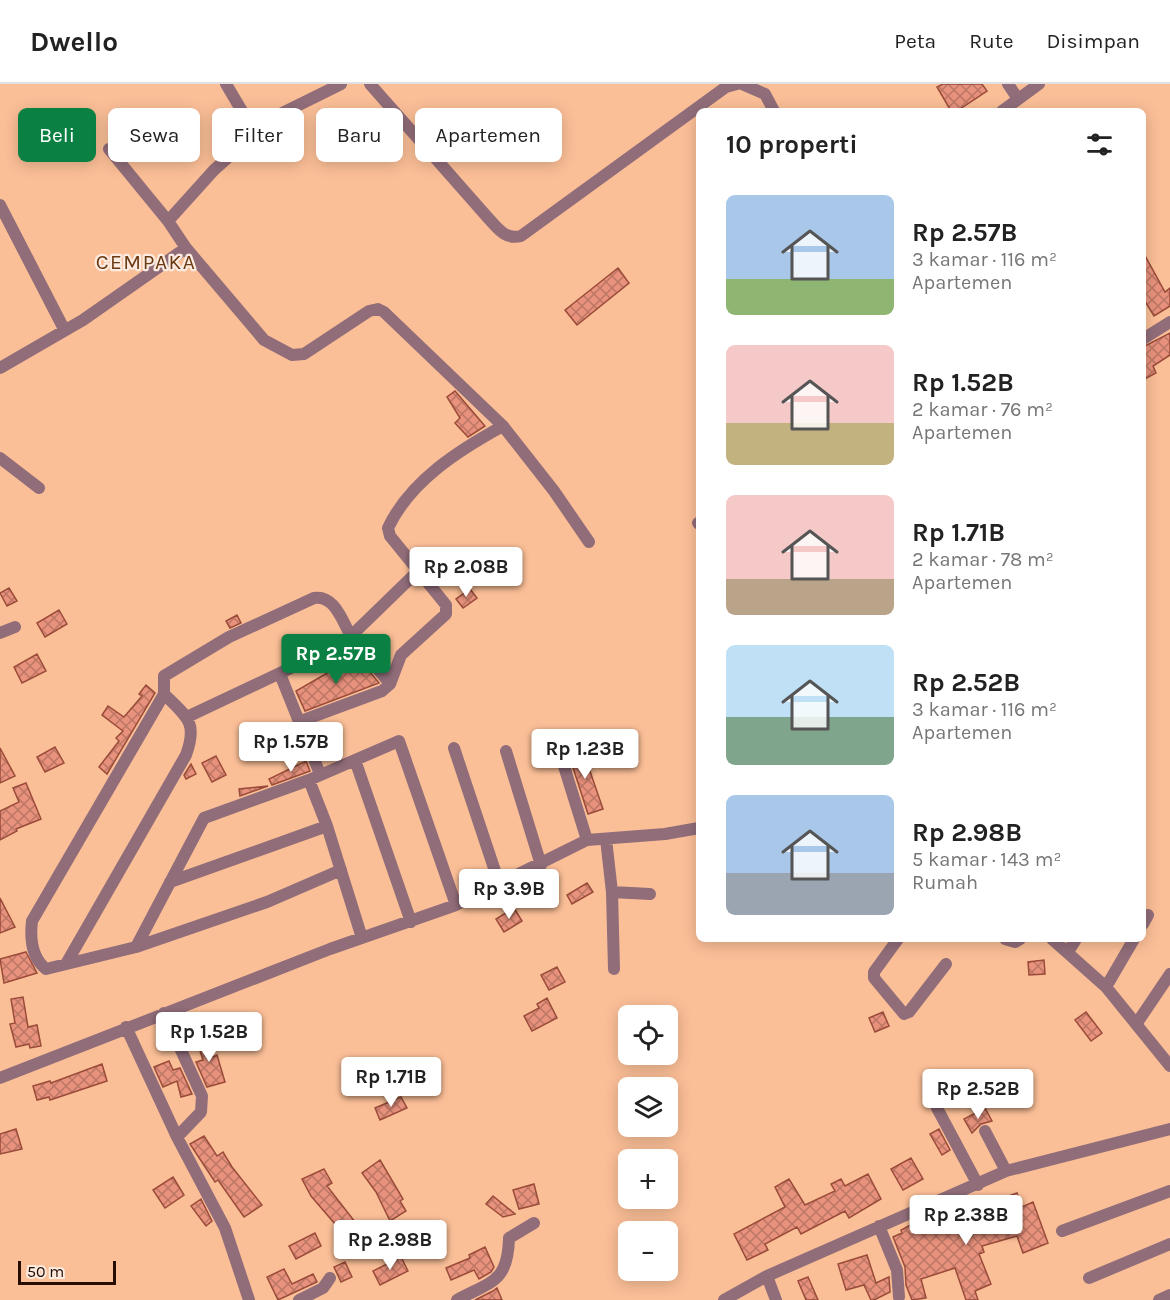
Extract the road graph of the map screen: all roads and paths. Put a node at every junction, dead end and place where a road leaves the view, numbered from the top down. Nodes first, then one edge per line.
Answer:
1 (226, 84) edge
2 (341, 84) edge
3 (370, 84) edge
4 (737, 84) edge
5 (742, 84) edge
6 (1008, 84) edge
7 (1039, 84) edge
8 (1018, 99) junction
9 (240, 108) edge
10 (294, 108) edge
11 (697, 108) edge
12 (772, 108) edge
13 (1006, 108) edge
14 (696, 109) edge
15 (120, 162) edge
16 (224, 162) edge
17 (0, 205) edge
18 (168, 221) junction
19 (186, 248) junction
20 (1170, 322) edge
21 (64, 329) junction
22 (1146, 337) edge
23 (0, 368) edge
24 (502, 426) junction
25 (0, 458) edge
26 (39, 488) dead end
27 (589, 542) dead end
28 (419, 570) junction
29 (15, 627) dead end
30 (0, 633) edge
31 (351, 636) junction
32 (280, 674) junction
33 (390, 684) junction
34 (164, 694) junction
35 (187, 717) junction
36 (301, 721) junction
37 (558, 747) dead end
38 (454, 748) dead end
39 (506, 751) dead end
40 (355, 760) junction
41 (314, 777) junction
42 (327, 826) junction
43 (696, 828) edge
44 (606, 839) junction
45 (586, 840) junction
46 (541, 865) junction
47 (341, 870) junction
48 (170, 882) junction
49 (499, 883) junction
50 (612, 892) junction
51 (651, 894) dead end
52 (456, 905) junction
53 (411, 922) junction
54 (362, 938) junction
55 (896, 942) edge
56 (1056, 942) edge
57 (1074, 942) edge
58 (1132, 942) edge
59 (136, 946) junction
60 (1068, 952) junction
61 (66, 964) junction
62 (946, 964) dead end
63 (614, 969) dead end
64 (1170, 974) edge
65 (1106, 987) junction
66 (164, 1012) junction
67 (1137, 1023) junction
68 (126, 1027) junction
69 (1170, 1066) edge
70 (0, 1078) edge
71 (937, 1108) dead end
72 (1170, 1129) edge
73 (986, 1131) dead end
74 (177, 1137) junction
75 (1006, 1171) junction
76 (978, 1185) junction
77 (1170, 1191) edge
78 (534, 1223) dead end
79 (879, 1226) junction
80 (1062, 1231) dead end
81 (1170, 1244) edge
82 (767, 1276) junction
83 (330, 1278) dead end
84 (1089, 1278) dead end
85 (1170, 1295) edge
86 (899, 1297) dead end
87 (249, 1300) edge
88 (299, 1300) edge
89 (457, 1300) edge
90 (724, 1300) edge
91 (776, 1300) edge
92 (1159, 1300) edge

1 - 9 street
2 - 10 street
3 - 14 street
4 - 11 street
5 - 12 street
6 - 8 street
7 - 8 street
8 - 13 street
15 - 18 street
16 - 18 street
17 - 21 street
18 - 19 street
19 - 21 street
19 - 24 street
20 - 22 street
21 - 23 street
24 - 27 street
24 - 28 street
25 - 26 street
28 - 31 street
28 - 33 street
29 - 30 street
31 - 32 street
31 - 33 street
31 - 34 street
32 - 35 street
32 - 36 street
33 - 36 street
34 - 35 street
34 - 61 street
35 - 61 street
36 - 41 street
37 - 45 street
38 - 49 street
39 - 46 street
40 - 41 street
40 - 52 street
40 - 53 street
41 - 42 street
41 - 48 street
42 - 47 street
42 - 48 street
43 - 44 street
44 - 45 street
44 - 50 street
45 - 46 street
46 - 49 street
47 - 54 street
47 - 59 street
48 - 59 street
49 - 52 street
50 - 51 street
50 - 63 street
52 - 53 street
53 - 54 street
54 - 66 street
55 - 62 street
56 - 60 street
57 - 60 street
58 - 65 street
59 - 61 street
60 - 65 street
64 - 67 street
65 - 67 street
66 - 68 street
66 - 74 street
67 - 69 street
68 - 70 street
68 - 74 street
71 - 76 street
72 - 75 street
73 - 75 street
74 - 87 street
75 - 76 street
76 - 79 street
77 - 80 street
78 - 89 street
79 - 82 street
79 - 86 street
81 - 84 street
82 - 90 street
82 - 91 street
83 - 88 street
85 - 92 street

